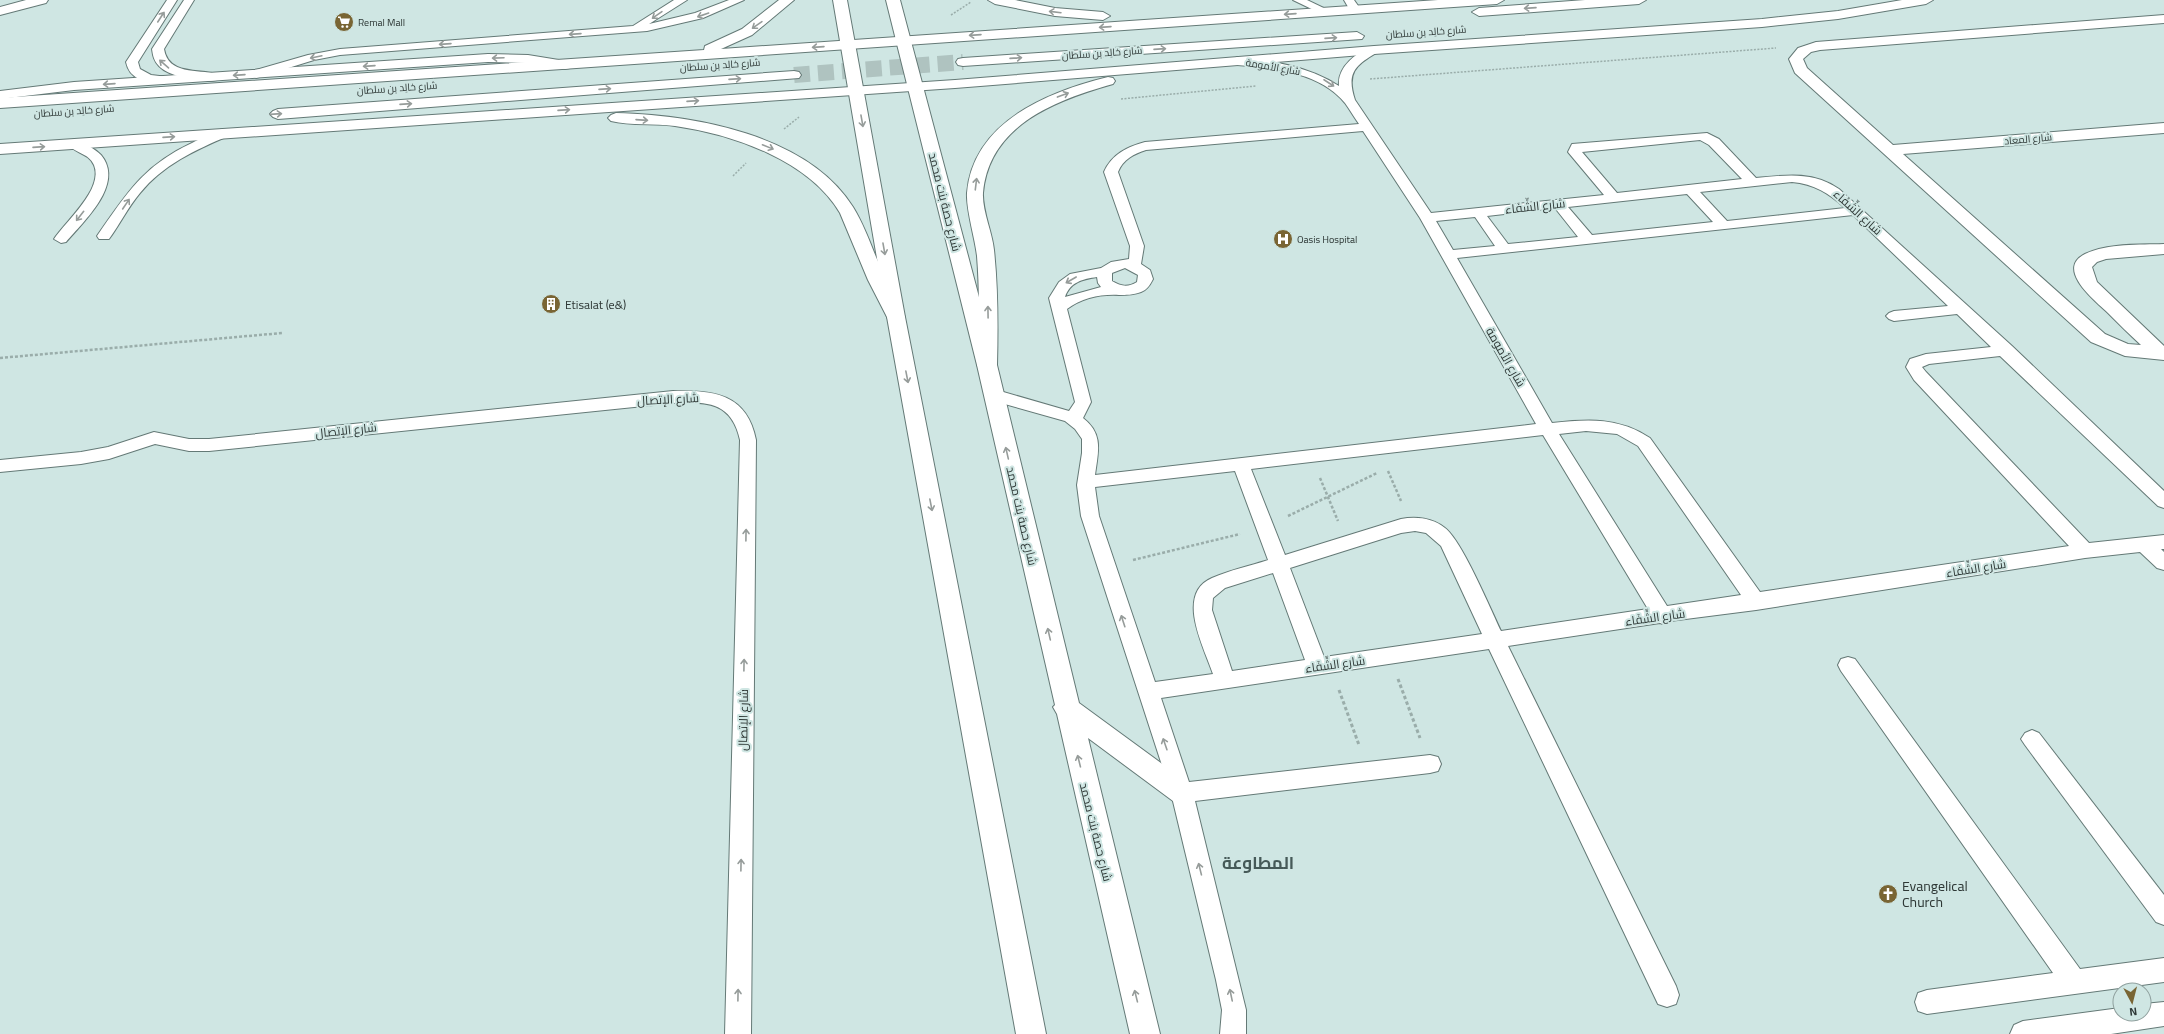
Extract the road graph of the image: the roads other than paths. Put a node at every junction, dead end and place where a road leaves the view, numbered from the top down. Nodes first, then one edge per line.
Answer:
1 (40, 0) edge
2 (172, 0) edge
3 (189, 0) edge
4 (682, 0) edge
5 (739, 0) edge
6 (787, 0) edge
7 (840, 0) edge
8 (893, 0) edge
9 (995, 0) edge
10 (1298, 0) edge
11 (1497, 0) edge
12 (1639, 0) edge
13 (1888, 0) edge
14 (1926, 0) edge
15 (1352, 5) edge
16 (775, 6) edge
17 (1778, 8) dead end
18 (0, 11) edge
19 (1326, 12) junction
20 (1234, 18) junction
21 (2164, 19) edge
22 (632, 30) junction
23 (1367, 36) dead end
24 (903, 41) junction
25 (848, 45) junction
26 (957, 49) tunnel mouth
27 (1374, 50) junction
28 (690, 56) junction
29 (794, 60) tunnel mouth
30 (1237, 61) junction
31 (963, 62) tunnel mouth
32 (565, 65) junction
33 (1176, 66) junction
34 (256, 74) junction
35 (794, 75) tunnel mouth
36 (214, 77) junction
37 (164, 80) junction
38 (915, 86) junction
39 (855, 91) junction
40 (0, 95) edge
41 (1348, 100) junction
42 (0, 103) edge
43 (0, 117) edge
44 (264, 122) junction
45 (1366, 127) junction
46 (2164, 128) edge
47 (48, 131) dead end
48 (223, 133) junction
49 (0, 135) edge
50 (74, 144) junction
51 (0, 149) edge
52 (1891, 150) junction
53 (1753, 182) junction
54 (1690, 189) junction
55 (1614, 198) junction
56 (1559, 204) junction
57 (1856, 211) junction
58 (1478, 212) junction
59 (1427, 218) junction
60 (1723, 225) junction
61 (104, 236) dead end
62 (61, 239) dead end
63 (1588, 240) junction
64 (1504, 249) junction
65 (2164, 249) edge
66 (1448, 255) junction
67 (1133, 266) junction
68 (1104, 272) junction
69 (1118, 290) junction
70 (1058, 308) junction
71 (1962, 309) junction
72 (1894, 316) dead end
73 (896, 317) junction
74 (2006, 350) junction
75 (2162, 354) edge
76 (986, 365) junction
77 (993, 395) junction
78 (1072, 417) junction
79 (1548, 429) junction
80 (1241, 465) junction
81 (0, 466) edge
82 (1086, 482) junction
83 (2164, 501) edge
84 (2164, 542) edge
85 (2144, 544) junction
86 (2085, 551) junction
87 (2164, 563) edge
88 (1279, 564) junction
89 (1756, 602) junction
90 (1663, 616) junction
91 (1495, 640) junction
92 (1848, 665) dead end
93 (1324, 666) junction
94 (1225, 680) junction
95 (1147, 692) junction
96 (1066, 707) junction
97 (2032, 739) dead end
98 (1430, 764) road end
99 (1182, 793) junction
100 (2164, 914) edge
101 (2164, 970) edge
102 (2074, 982) junction
103 (1667, 994) dead end
104 (1927, 1002) dead end
105 (2164, 1014) edge
106 (738, 1034) edge
107 (1031, 1034) edge
108 (1145, 1034) edge
109 (1233, 1034) edge
110 (2023, 1034) edge

1 - 18 main road
37 -> 2 lane
36 -> 3 lane
4 -> 22 lane
5 -> 22 lane
6 - 16 main road
7 - 25 main road
8 - 24 main road, شارع حصة بنت محمد
20 -> 9 main road
10 - 19 lane
11 - 15 main road
12 -> 26 main road, شارع خالِد بن سلطان
13 - 17 main road
14 - 27 main road
15 - 19 main road
16 -> 28 main road
19 -> 20 main road
20 -> 24 main road
21 - 52 main road
22 -> 34 lane
31 -> 23 main road, شارع خالِد بن سلطان
24 - 25 main road
24 - 38 main road, شارع حصة بنت محمد
25 -> 28 main road
25 - 39 main road
27 - 30 main road
27 - 41 lane, شارع الأمومة
28 - 32 main road
29 - 43 main road, شارع خالِد بن سلطان
30 - 33 main road
30 -> 41 lane, شارع الأمومة
32 -> 34 main road
32 - 42 main road
33 - 38 main road
76 -> 33 main road
34 -> 36 main road
44 -> 35 main road, شارع خالِد بن سلطان
36 - 37 main road
37 -> 40 main road
38 - 39 main road
38 - 76 main road, شارع حصة بنت محمد
44 -> 39 main road
39 -> 73 main road
41 - 45 lane, شارع الأمومة
44 - 48 main road
44 -> 73 main road
45 - 59 lane, شارع الأمومة
45 - 67 lane
46 - 52 main road, شارع المعاد
47 - 49 main road, شارع خالِد بن سلطان
50 -> 48 main road
61 -> 48 lane
51 -> 50 main road
50 -> 62 lane
52 - 75 main road
53 - 54 lane, شارع الشِّفَاء
53 - 55 lane
53 - 57 lane, شارع الشِّفَاء
54 - 55 lane, شارع الشِّفَاء
54 - 60 lane
55 - 56 lane, شارع الشِّفَاء
56 - 58 lane, شارع الشِّفَاء
56 - 63 lane
57 - 60 lane
57 - 71 lane, شارع الشِّفَاء
58 - 59 lane, شارع الشِّفَاء
58 - 64 lane
59 - 66 lane, شارع الأمومة
60 - 63 lane
63 - 64 lane
64 - 66 lane
65 - 75 main road
66 - 79 lane, شارع الأمومة
67 - 68 lane
67 - 69 lane
68 - 69 lane
68 -> 70 lane
69 - 70 lane
70 - 78 lane
71 - 72 lane
71 - 74 lane, شارع الشِّفَاء
73 -> 107 main road
74 - 83 lane, شارع الشِّفَاء
74 - 86 lane
76 - 77 main road, شارع حصة بنت محمد
77 - 78 lane
96 -> 77 main road, شارع حصة بنت محمد
78 - 82 lane
79 - 80 lane
79 - 89 lane
79 - 90 lane, شارع الأمومة
80 - 82 lane
80 - 88 lane
106 -> 81 lane, شارع الإتصال
95 -> 82 lane
84 - 85 lane, شارع الشِّفَاء
85 - 86 lane, شارع الشِّفَاء
85 - 87 lane
86 - 89 lane, شارع الشِّفَاء
88 - 91 lane
88 - 93 lane
88 - 94 lane
89 - 90 lane, شارع الشِّفَاء
90 - 91 lane, شارع الشِّفَاء
91 - 93 lane, شارع الشِّفَاء
91 - 103 lane
92 - 102 lane
93 - 94 lane, شارع الشِّفَاء
94 - 95 lane, شارع الشِّفَاء
99 -> 95 lane
96 - 99 main road
108 -> 96 main road, شارع حصة بنت محمد
97 - 100 lane
98 - 99 lane
109 -> 99 lane
101 - 102 lane
102 - 104 lane
105 - 110 lane

